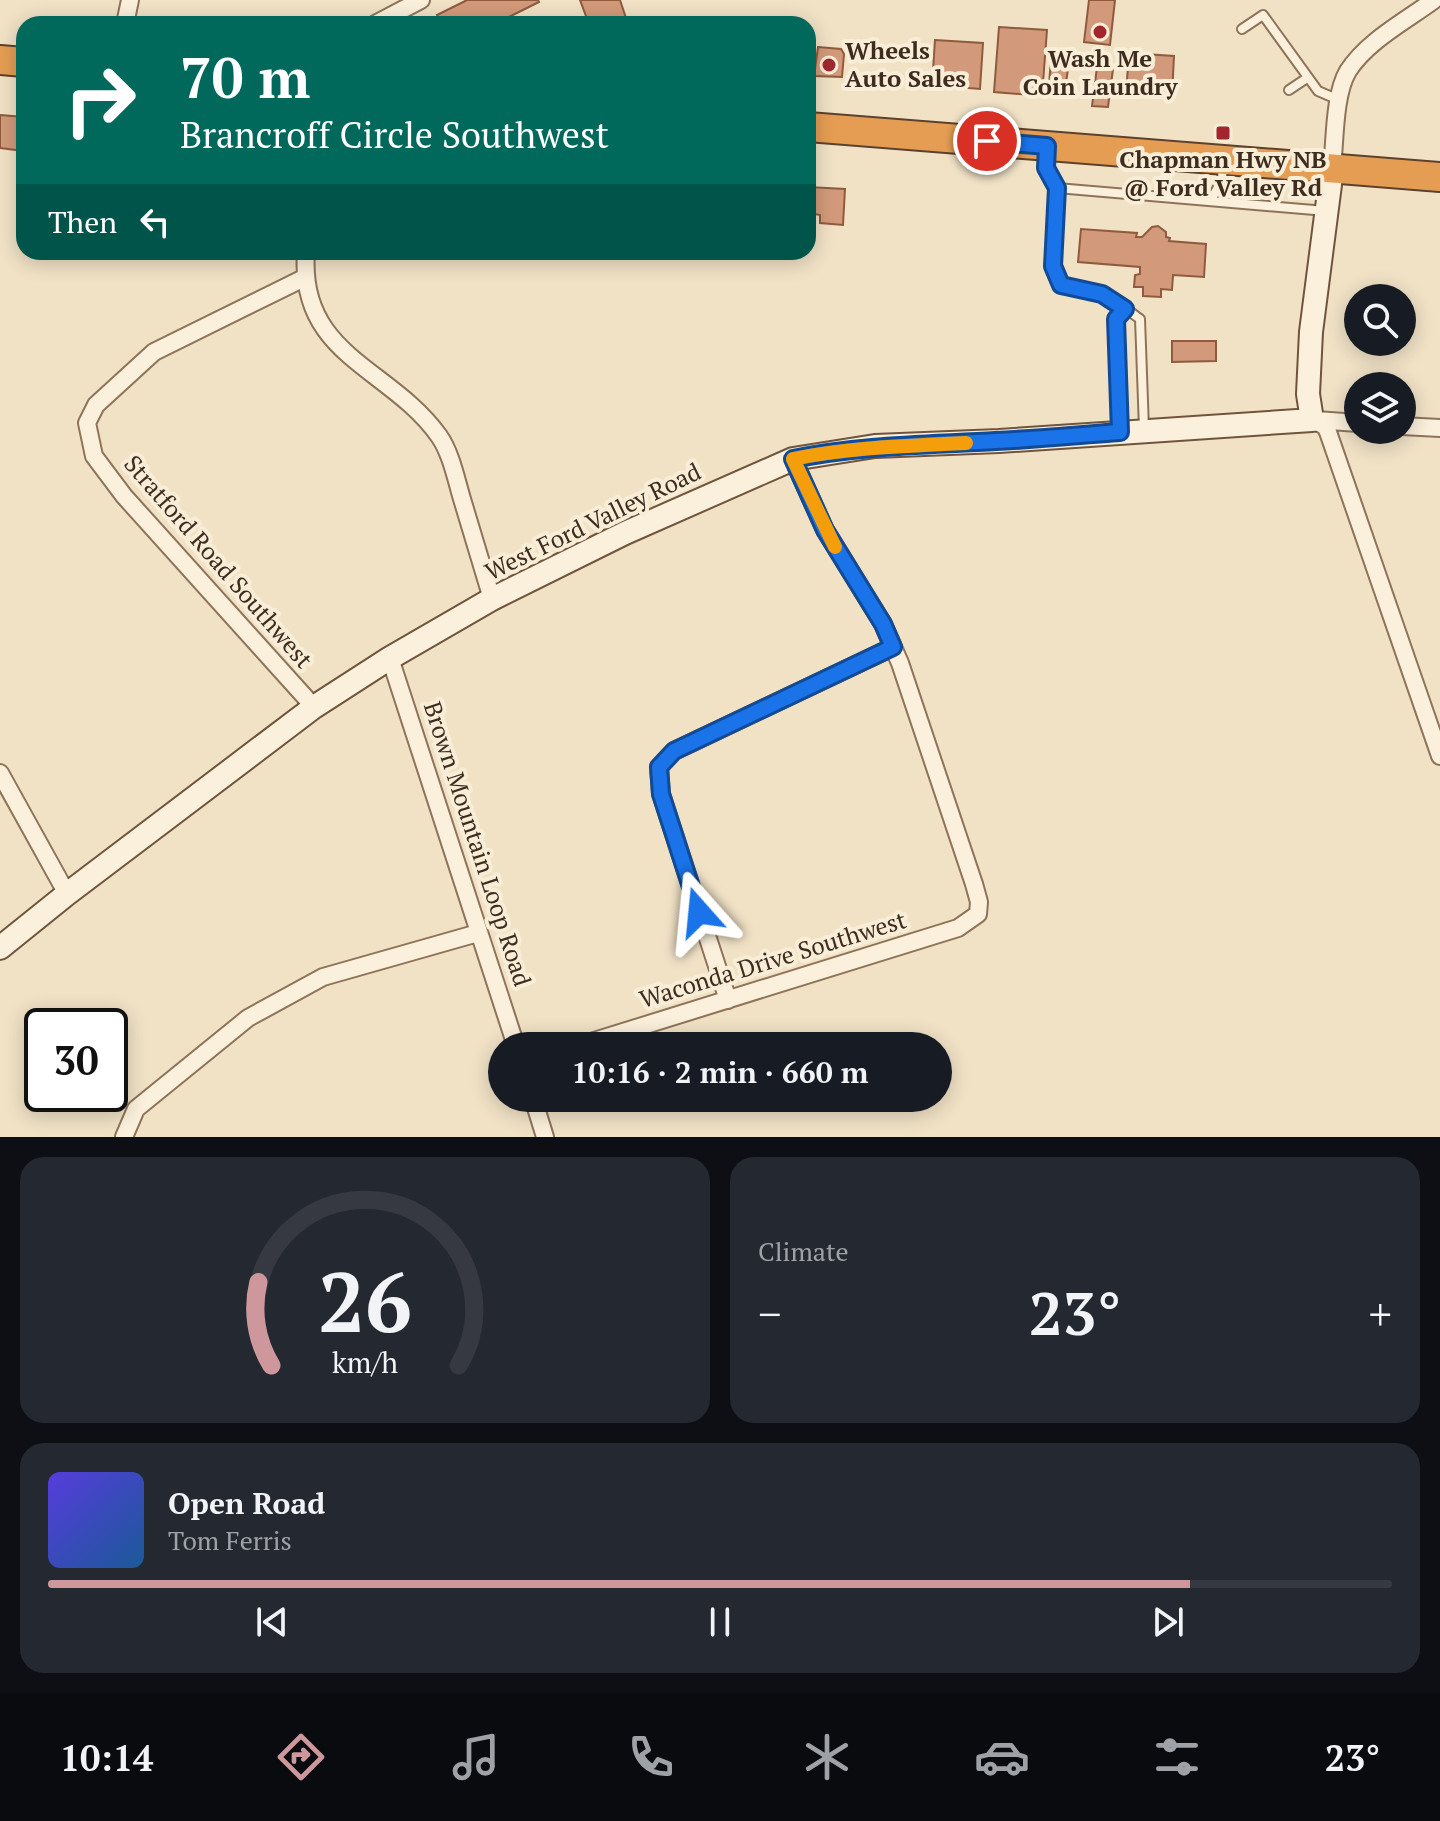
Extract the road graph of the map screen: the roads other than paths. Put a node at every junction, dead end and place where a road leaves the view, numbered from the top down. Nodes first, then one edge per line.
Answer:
1 (421, 0) edge
2 (1434, 0) edge
3 (390, 16) edge
4 (1242, 29) dead end
5 (1307, 78) junction
6 (1289, 90) dead end
7 (1340, 100) junction
8 (816, 128) edge
9 (1047, 146) junction
10 (1224, 160) junction
11 (1332, 169) junction
12 (1440, 177) edge
13 (1057, 188) junction
14 (1211, 200) junction
15 (1327, 211) junction
16 (305, 260) edge
17 (304, 278) junction
18 (1125, 309) junction
19 (1312, 420) junction
20 (1344, 422) edge
21 (1416, 427) edge
22 (1440, 428) edge
23 (1144, 430) junction
24 (1120, 432) junction
25 (793, 459) junction
26 (492, 599) junction
27 (893, 647) junction
28 (390, 658) junction
29 (314, 707) junction
30 (1440, 756) edge
31 (0, 773) edge
32 (67, 894) junction
33 (478, 933) junction
34 (0, 948) edge
35 (728, 1000) junction
36 (511, 1032) edge
37 (624, 1032) edge
38 (537, 1112) edge
39 (124, 1137) edge
40 (545, 1137) edge

1 - 3 street
2 - 7 street
4 - 5 lane
5 - 6 lane
5 - 7 lane
7 - 11 street
8 - 9 highway
9 - 10 highway
9 - 13 lane
10 - 11 highway
10 - 14 lane
11 - 12 highway
11 - 15 street
13 - 14 lane
13 - 18 lane
14 - 15 lane
15 - 19 street
16 - 17 street
17 - 26 street
17 - 29 street, Stratford Road Southwest
18 - 23 lane
18 - 24 lane
19 - 20 street
19 - 23 street, West Ford Valley Road
19 - 30 street
21 - 22 street
23 - 24 street, West Ford Valley Road
24 - 25 street, West Ford Valley Road
25 - 26 street, West Ford Valley Road
25 - 27 street
26 - 28 street, West Ford Valley Road
27 - 35 street
27 - 35 street, Waconda Drive Southwest
28 - 29 street, West Ford Valley Road
28 - 33 street, Brown Mountain Loop Road
29 - 32 street, West Ford Valley Road
31 - 32 street
32 - 34 street, West Ford Valley Road
33 - 36 street, Brown Mountain Loop Road
33 - 39 street
35 - 37 street, Waconda Drive Southwest
38 - 40 street

